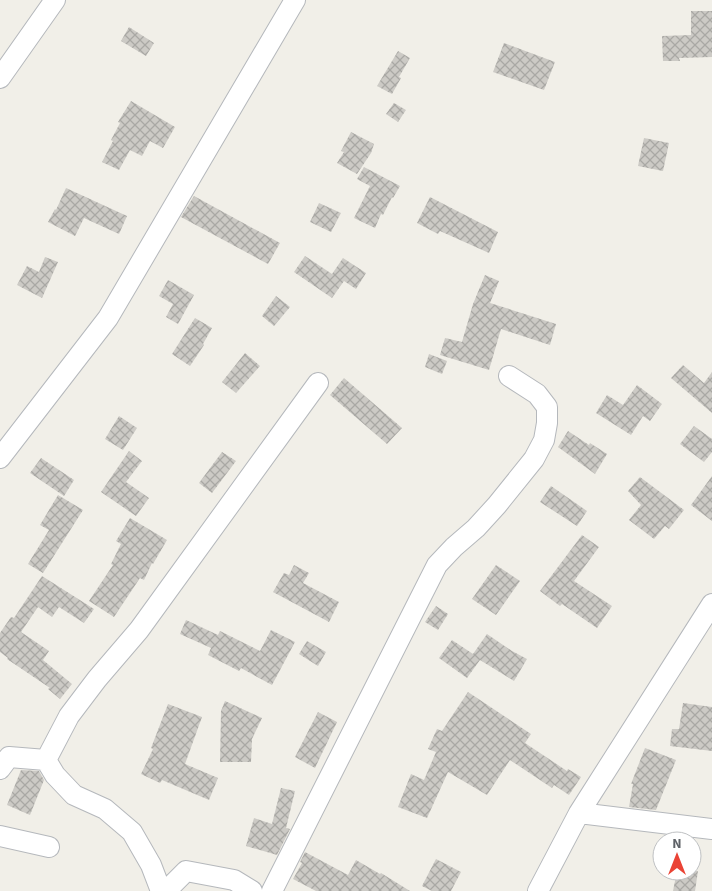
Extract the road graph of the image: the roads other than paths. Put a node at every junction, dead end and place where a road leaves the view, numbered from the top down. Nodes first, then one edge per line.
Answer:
1 (55, 0) edge
2 (295, 0) edge
3 (0, 78) edge
4 (509, 376) dead end
5 (318, 383) dead end
6 (0, 458) edge
7 (712, 604) edge
8 (46, 760) junction
9 (0, 769) edge
10 (579, 813) junction
11 (712, 829) edge
12 (0, 836) edge
13 (49, 847) dead end
14 (161, 891) edge
15 (166, 891) edge
16 (252, 891) edge
17 (272, 891) edge
18 (538, 891) edge

1 - 3 street
2 - 6 street
4 - 17 street
5 - 8 street
7 - 10 street
8 - 9 street
8 - 14 street
10 - 11 street
10 - 18 street
12 - 13 street
15 - 16 street

